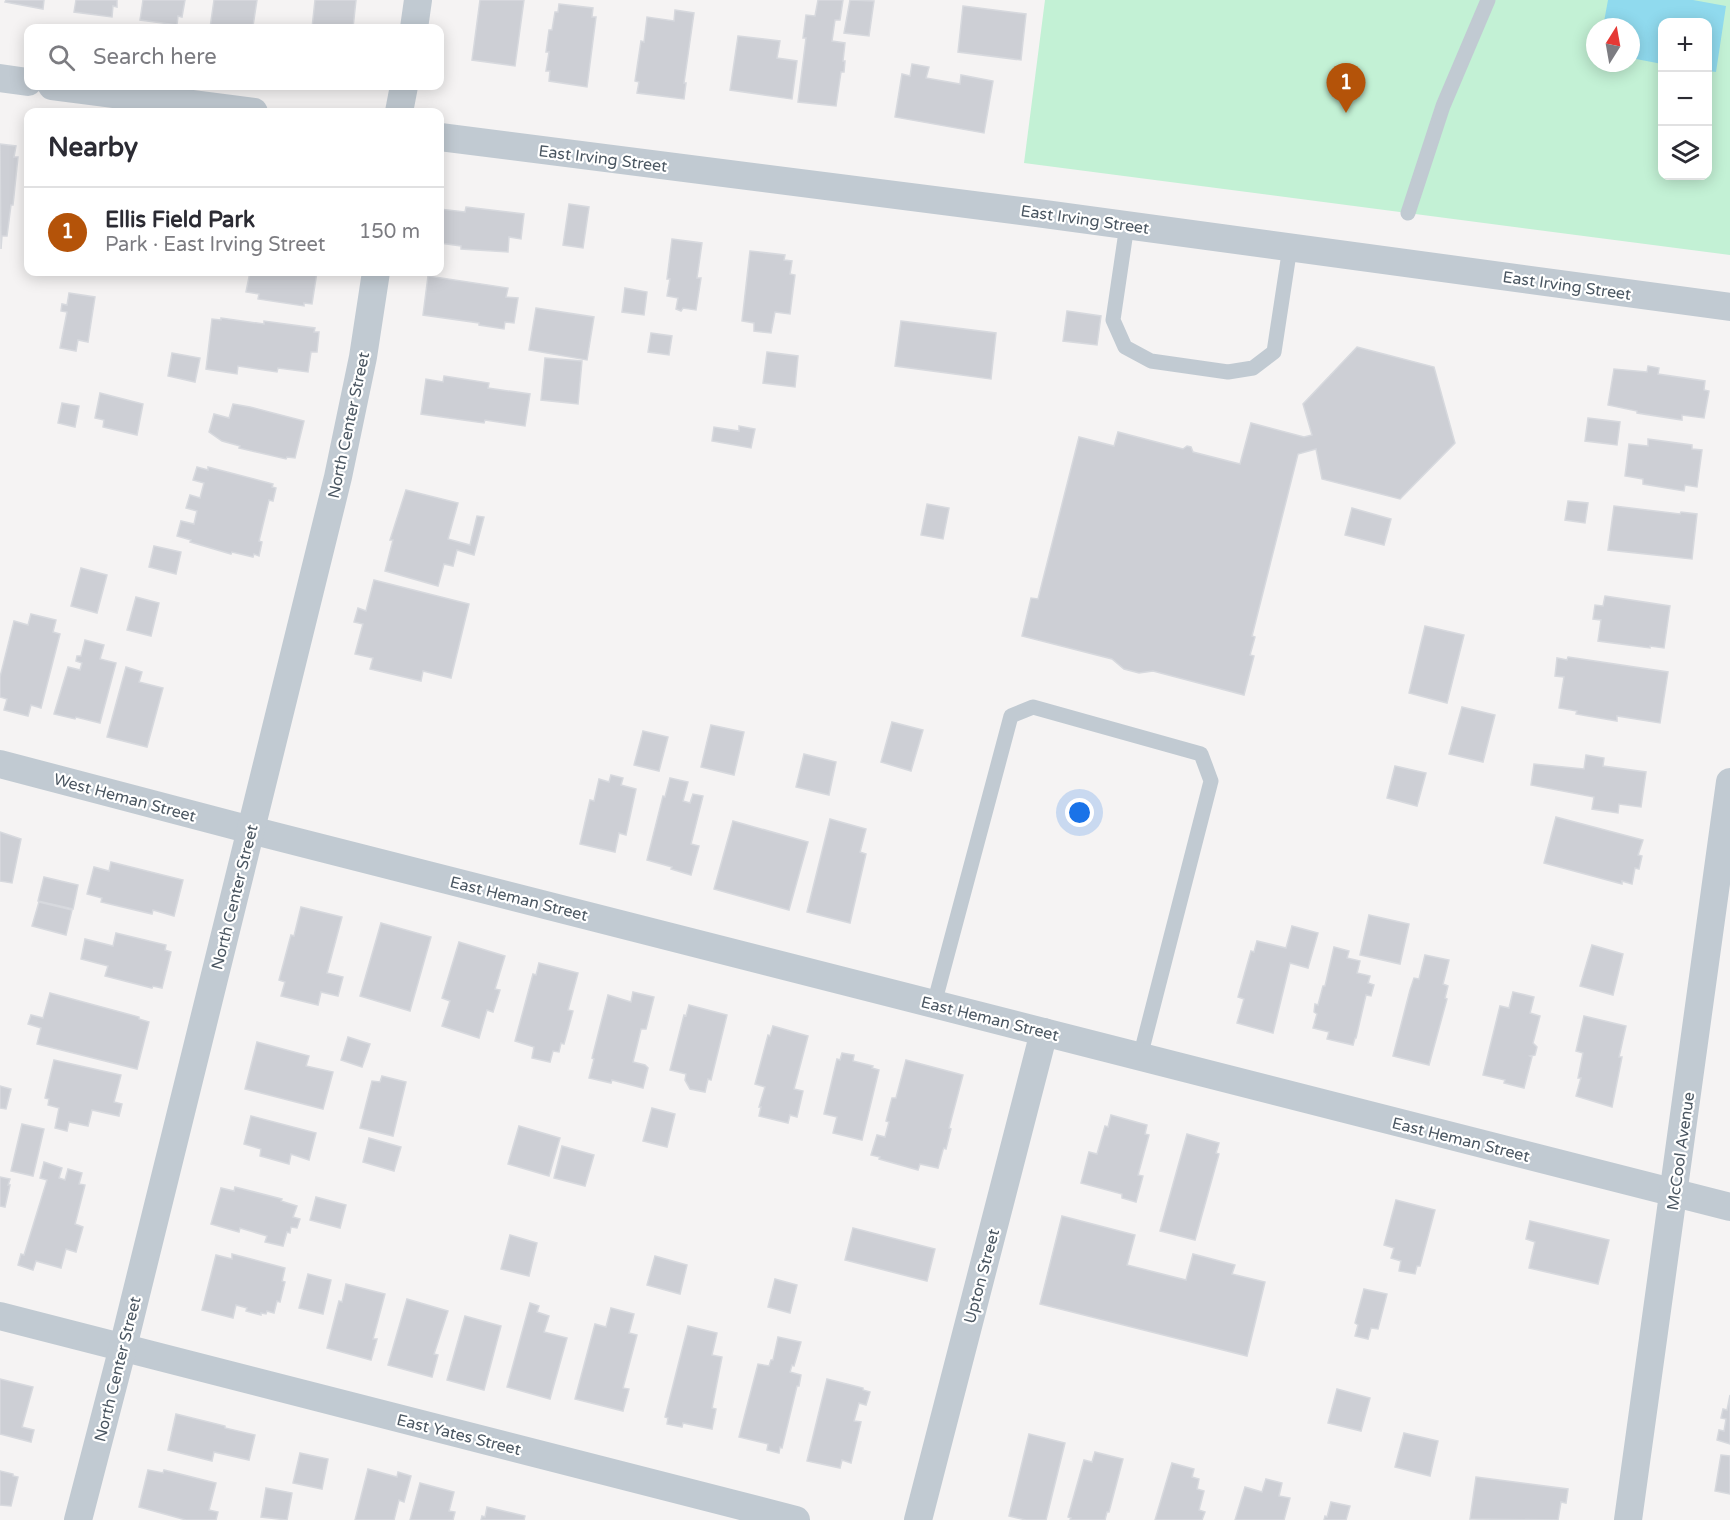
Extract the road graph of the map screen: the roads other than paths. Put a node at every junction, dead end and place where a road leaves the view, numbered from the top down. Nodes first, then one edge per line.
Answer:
1 (418, 0) edge
2 (1488, 0) edge
3 (415, 24) edge
4 (0, 78) edge
5 (24, 81) edge
6 (83, 90) edge
7 (403, 90) edge
8 (223, 108) edge
9 (400, 108) edge
10 (444, 138) edge
11 (1408, 213) dead end
12 (1127, 225) junction
13 (1290, 247) junction
14 (375, 276) edge
15 (1730, 307) edge
16 (0, 764) edge
17 (1730, 782) edge
18 (251, 830) junction
19 (934, 1004) junction
20 (1044, 1032) junction
21 (1140, 1057) junction
22 (1674, 1193) junction
23 (1730, 1207) edge
24 (0, 1316) edge
25 (123, 1347) junction
26 (78, 1520) edge
27 (796, 1520) edge
28 (918, 1520) edge
29 (1628, 1520) edge

1 - 3 street
2 - 11 lane
4 - 5 street
6 - 8 street
7 - 9 street
10 - 12 street, East Irving Street
12 - 13 street, East Irving Street
12 - 13 lane
13 - 15 street, East Irving Street
14 - 18 street, North Center Street
16 - 18 street, West Heman Street
17 - 22 street, McCool Avenue
18 - 19 street, East Heman Street
18 - 25 street, North Center Street
19 - 20 street, East Heman Street
19 - 21 lane
20 - 21 street, East Heman Street
20 - 28 street, Upton Street
21 - 22 street, East Heman Street
22 - 23 street, East Heman Street
22 - 29 street, McCool Avenue
24 - 25 street, East Yates Street
25 - 26 street, North Center Street
25 - 27 street, East Yates Street

